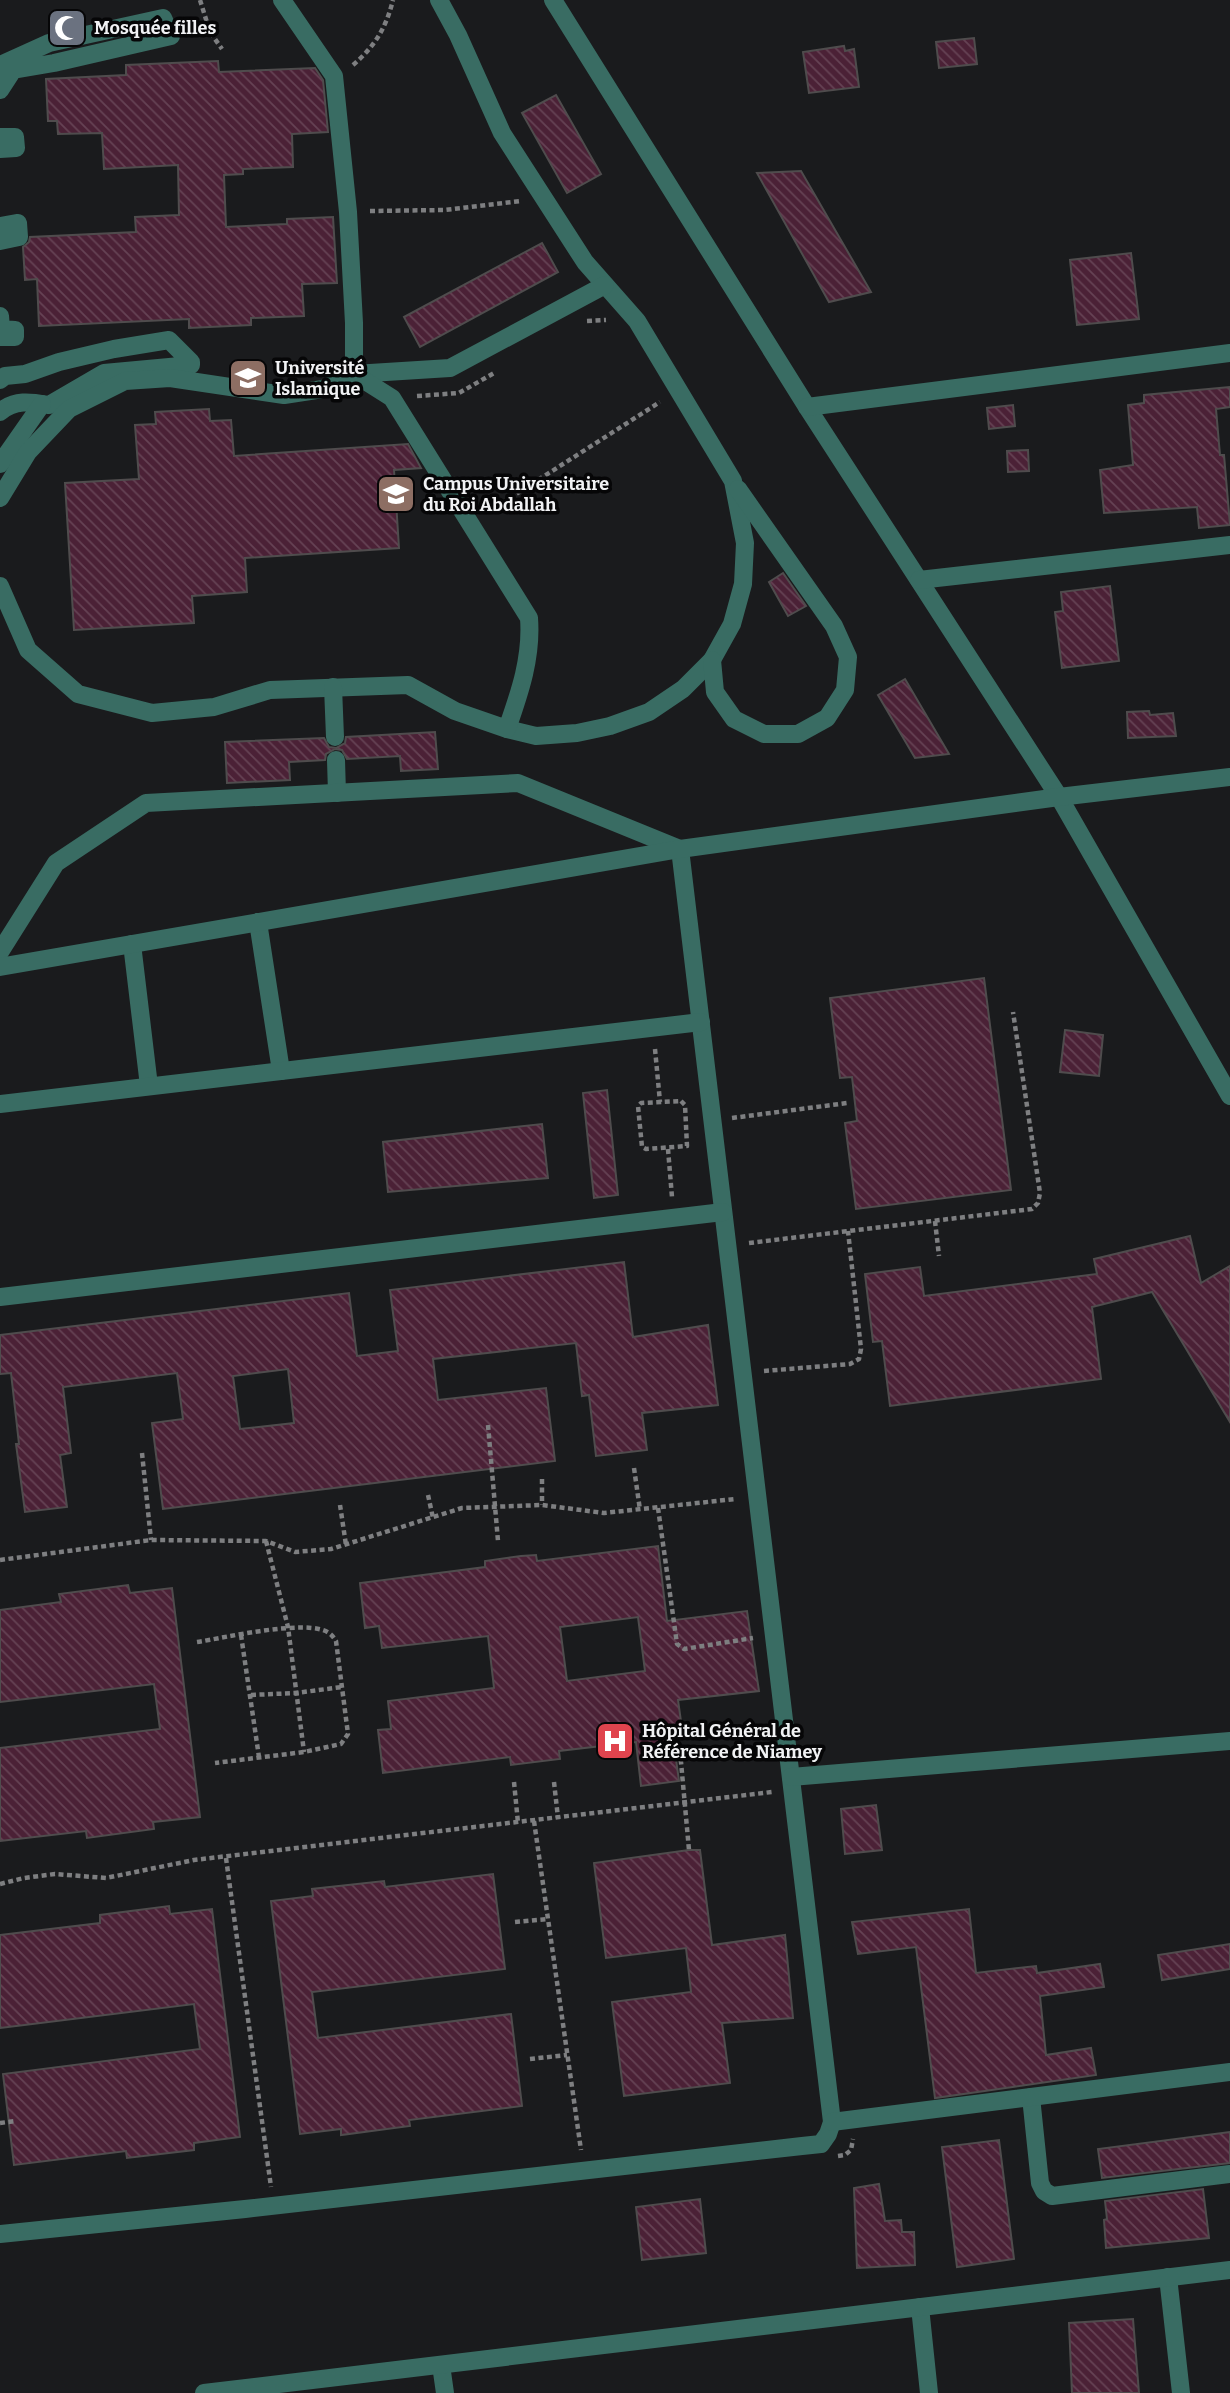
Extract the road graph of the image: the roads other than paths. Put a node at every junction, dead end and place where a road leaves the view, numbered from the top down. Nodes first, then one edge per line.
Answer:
1 (282, 0) edge
2 (439, 0) edge
3 (553, 0) edge
4 (0, 65) edge
5 (0, 90) edge
6 (0, 137) edge
7 (0, 149) edge
8 (0, 226) edge
9 (0, 241) edge
10 (605, 285) junction
11 (0, 316) edge
12 (0, 337) edge
13 (1230, 353) edge
14 (354, 374) junction
15 (0, 380) edge
16 (42, 404) junction
17 (807, 407) junction
18 (0, 412) edge
19 (0, 464) edge
20 (733, 481) junction
21 (0, 498) edge
22 (1230, 545) edge
23 (919, 580) junction
24 (0, 586) edge
25 (712, 660) junction
26 (333, 687) junction
27 (507, 729) junction
28 (335, 737) dead end
29 (336, 760) dead end
30 (1230, 777) edge
31 (337, 793) junction
32 (1059, 797) junction
33 (680, 849) junction
34 (258, 922) junction
35 (132, 944) junction
36 (0, 952) edge
37 (0, 967) edge
38 (701, 1022) junction
39 (281, 1071) junction
40 (149, 1086) junction
41 (1230, 1096) edge
42 (0, 1104) edge
43 (723, 1212) junction
44 (0, 1297) edge
45 (1230, 1741) edge
46 (791, 1784) junction
47 (1230, 2072) edge
48 (1031, 2097) junction
49 (832, 2122) junction
50 (1230, 2174) edge
51 (0, 2234) edge
52 (1230, 2270) edge
53 (1168, 2277) junction
54 (920, 2307) junction
55 (441, 2365) junction
56 (204, 2393) edge
57 (444, 2393) edge
58 (929, 2393) edge
59 (1181, 2393) edge

1 - 14 street
2 - 10 street
3 - 17 street
4 - 5 street
6 - 7 street
8 - 9 street
10 - 14 street
10 - 20 street
11 - 12 street
13 - 17 street
14 - 21 street
14 - 27 street
15 - 16 street
16 - 18 street
16 - 19 street
17 - 23 street
20 - 25 street
20 - 25 street
22 - 23 street
23 - 32 street
24 - 26 street
25 - 27 street
26 - 27 street
26 - 28 street
29 - 31 street
30 - 32 street
31 - 33 street
31 - 36 street
32 - 33 street
32 - 41 street
33 - 34 street
33 - 38 street
34 - 35 street
34 - 39 street
35 - 37 street
35 - 40 street
38 - 39 street
38 - 43 street
39 - 40 street
40 - 42 street
43 - 44 street
43 - 46 street
45 - 46 street
46 - 49 street
47 - 48 street
48 - 49 street
48 - 50 street
49 - 51 street
52 - 53 street
53 - 54 street
53 - 59 street
54 - 55 street
54 - 58 street
55 - 56 street
55 - 57 street

